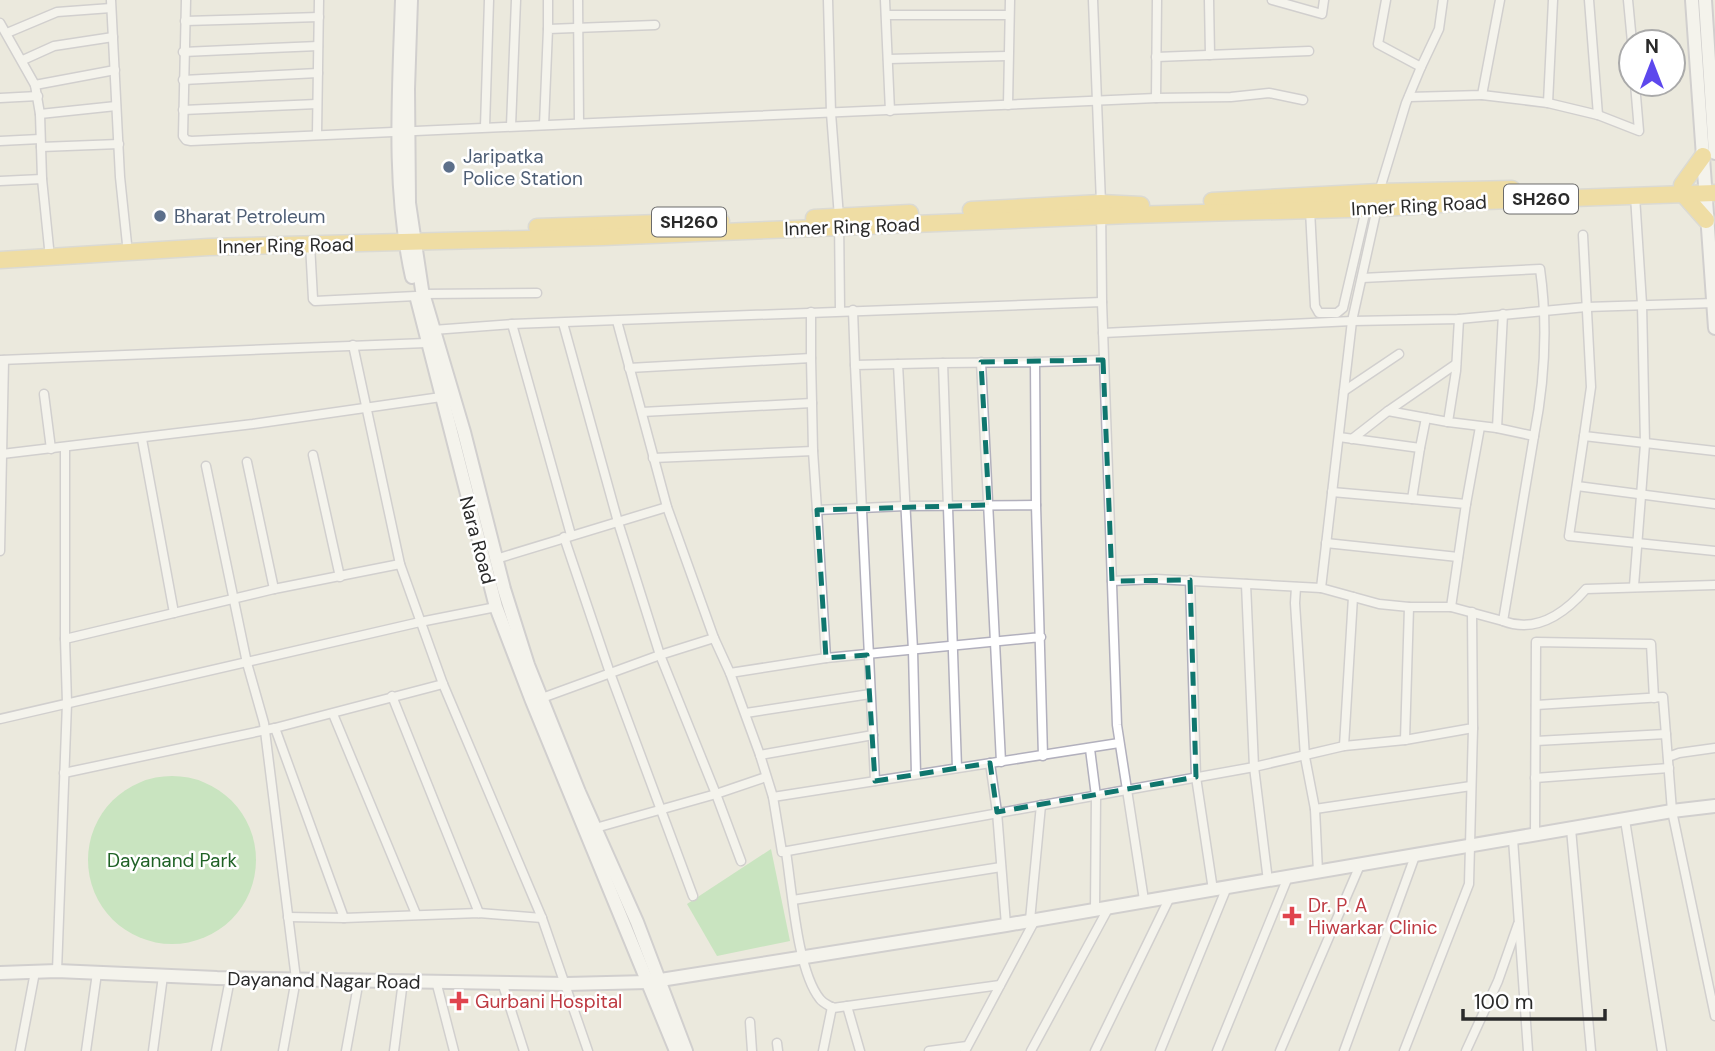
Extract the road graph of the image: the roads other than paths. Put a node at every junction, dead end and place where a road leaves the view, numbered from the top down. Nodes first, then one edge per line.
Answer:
1 (186, 0) edge
2 (319, 0) edge
3 (402, 0) edge
4 (411, 0) edge
5 (489, 0) edge
6 (516, 0) edge
7 (548, 0) edge
8 (578, 0) edge
9 (828, 0) edge
10 (885, 0) edge
11 (1010, 0) edge
12 (1093, 0) edge
13 (1157, 0) edge
14 (1209, 0) edge
15 (1324, 0) edge
16 (1386, 0) edge
17 (1443, 0) edge
18 (1500, 0) edge
19 (1553, 0) edge
20 (1589, 0) edge
21 (1628, 0) edge
22 (1692, 0) edge
23 (1705, 0) edge
24 (1275, 1) edge
25 (111, 4) edge
26 (886, 15) junction
27 (1009, 15) junction
28 (318, 17) junction
29 (185, 21) junction
30 (0, 23) edge
31 (655, 25) dead end
32 (578, 28) junction
33 (1631, 28) edge
34 (548, 29) junction
35 (8, 35) junction
36 (113, 37) junction
37 (0, 42) edge
38 (318, 46) junction
39 (1712, 47) edge
40 (1310, 51) dead end
41 (183, 52) junction
42 (1210, 55) junction
43 (1007, 56) junction
44 (1156, 57) junction
45 (888, 59) junction
46 (23, 60) junction
47 (1421, 67) junction
48 (115, 70) junction
49 (318, 73) junction
50 (183, 79) junction
51 (35, 85) junction
52 (1482, 95) junction
53 (38, 96) junction
54 (1409, 97) junction
55 (0, 98) edge
56 (1156, 98) junction
57 (1636, 98) edge
58 (1097, 100) junction
59 (1303, 100) dead end
60 (1548, 103) junction
61 (317, 104) junction
62 (1008, 105) junction
63 (116, 106) junction
64 (184, 110) junction
65 (890, 111) junction
66 (831, 113) junction
67 (40, 114) junction
68 (1598, 115) junction
69 (579, 123) junction
70 (544, 125) junction
71 (511, 126) junction
72 (485, 127) junction
73 (403, 130) junction
74 (317, 134) junction
75 (0, 141) edge
76 (40, 143) junction
77 (119, 144) junction
78 (1709, 154) edge
79 (42, 179) junction
80 (0, 181) edge
81 (1710, 188) edge
82 (1682, 189) junction
83 (1635, 196) junction
84 (1374, 203) junction
85 (1101, 210) junction
86 (1310, 210) junction
87 (1706, 220) junction
88 (838, 222) junction
89 (1583, 234) dead end
90 (409, 237) junction
91 (127, 244) junction
92 (310, 244) junction
93 (49, 248) junction
94 (0, 250) edge
95 (0, 260) edge
96 (1362, 278) junction
97 (537, 293) dead end
98 (420, 295) junction
99 (1102, 302) junction
100 (1714, 303) edge
101 (1642, 304) junction
102 (1586, 307) junction
103 (840, 310) junction
104 (853, 310) junction
105 (1546, 310) junction
106 (811, 312) junction
107 (1503, 314) junction
108 (1459, 320) junction
109 (617, 321) junction
110 (1352, 321) junction
111 (563, 323) junction
112 (512, 324) junction
113 (1715, 328) edge
114 (433, 330) junction
115 (1103, 332) junction
116 (426, 343) junction
117 (353, 345) junction
118 (1399, 354) dead end
119 (811, 358) junction
120 (2, 360) edge
121 (1103, 360) junction
122 (981, 362) junction
123 (1035, 362) junction
124 (943, 363) junction
125 (898, 364) junction
126 (1456, 364) junction
127 (855, 365) junction
128 (629, 368) junction
129 (1344, 391) junction
130 (44, 394) dead end
131 (440, 397) junction
132 (812, 403) junction
133 (366, 408) junction
134 (1388, 411) junction
135 (642, 412) junction
136 (1426, 418) junction
137 (1448, 422) junction
138 (1480, 427) junction
139 (1497, 428) junction
140 (1534, 436) junction
141 (1584, 436) junction
142 (1339, 437) junction
143 (142, 439) junction
144 (1352, 439) junction
145 (1645, 444) junction
146 (65, 447) junction
147 (1420, 448) junction
148 (51, 449) junction
149 (813, 451) junction
150 (1715, 451) edge
151 (2, 454) junction
152 (313, 455) dead end
153 (653, 458) junction
154 (247, 462) dead end
155 (206, 466) dead end
156 (1577, 486) junction
157 (1332, 492) junction
158 (1640, 494) junction
159 (1412, 499) junction
160 (1466, 504) junction
161 (1715, 504) edge
162 (989, 505) junction
163 (1036, 505) junction
164 (905, 506) junction
165 (948, 506) junction
166 (667, 507) junction
167 (860, 508) junction
168 (817, 510) junction
169 (618, 522) junction
170 (568, 536) junction
171 (1326, 543) junction
172 (1637, 543) junction
173 (0, 551) edge
174 (1715, 551) edge
175 (1458, 557) junction
176 (496, 559) junction
177 (400, 564) junction
178 (340, 577) junction
179 (1112, 580) junction
180 (1190, 580) junction
181 (1246, 584) junction
182 (1715, 585) edge
183 (1634, 586) junction
184 (1296, 587) junction
185 (1321, 588) junction
186 (274, 589) junction
187 (1353, 597) junction
188 (234, 599) junction
189 (496, 607) junction
190 (1409, 607) junction
191 (1451, 607) junction
192 (1472, 612) junction
193 (174, 613) junction
194 (1503, 621) junction
195 (420, 622) junction
196 (1041, 637) junction
197 (714, 638) junction
198 (65, 639) junction
199 (995, 642) junction
200 (953, 646) junction
201 (913, 650) junction
202 (660, 655) junction
203 (867, 655) junction
204 (826, 657) junction
205 (247, 663) junction
206 (610, 673) junction
207 (730, 673) junction
208 (443, 684) junction
209 (870, 694) junction
210 (393, 696) junction
211 (542, 698) junction
212 (1654, 698) junction
213 (67, 703) junction
214 (1536, 705) junction
215 (746, 713) junction
216 (333, 714) junction
217 (0, 719) edge
218 (1473, 727) junction
219 (275, 728) junction
220 (265, 730) junction
221 (1666, 734) junction
222 (873, 735) junction
223 (1405, 740) junction
224 (1536, 741) junction
225 (1119, 743) junction
226 (1344, 746) junction
227 (1715, 748) edge
228 (1090, 749) junction
229 (1668, 754) junction
230 (760, 755) junction
231 (1043, 755) junction
232 (1305, 757) junction
233 (1001, 762) junction
234 (990, 763) junction
235 (1254, 767) junction
236 (957, 768) junction
237 (1669, 768) junction
238 (64, 773) junction
239 (916, 774) junction
240 (766, 777) junction
241 (1196, 777) junction
242 (1535, 778) junction
243 (874, 780) junction
244 (1471, 786) junction
245 (1127, 790) junction
246 (716, 794) junction
247 (1096, 796) junction
248 (773, 797) junction
249 (1041, 805) junction
250 (1715, 806) edge
251 (661, 808) junction
252 (1315, 809) junction
253 (1672, 811) junction
254 (997, 812) junction
255 (1625, 820) junction
256 (590, 830) junction
257 (1571, 830) junction
258 (1535, 836) junction
259 (1513, 839) junction
260 (1470, 846) junction
261 (786, 852) junction
262 (1415, 856) junction
263 (741, 861) dead end
264 (1360, 865) junction
265 (1001, 867) junction
266 (1318, 872) junction
267 (1288, 877) junction
268 (1268, 881) junction
269 (1227, 887) junction
270 (1213, 890) junction
271 (694, 896) dead end
272 (1170, 897) junction
273 (793, 900) junction
274 (1144, 900) junction
275 (1109, 907) junction
276 (1095, 910) junction
277 (479, 913) junction
278 (416, 914) junction
279 (289, 917) junction
280 (344, 918) junction
281 (542, 918) junction
282 (1033, 920) junction
283 (1519, 920) junction
284 (1006, 925) junction
285 (803, 956) junction
286 (57, 971) junction
287 (35, 972) junction
288 (0, 973) edge
289 (97, 973) junction
290 (163, 976) junction
291 (230, 979) junction
292 (296, 979) junction
293 (359, 980) junction
294 (403, 981) junction
295 (436, 981) junction
296 (654, 981) junction
297 (502, 982) junction
298 (566, 984) junction
299 (1000, 985) junction
300 (847, 1006) junction
301 (832, 1007) junction
302 (1715, 1016) edge
303 (750, 1022) dead end
304 (966, 1049) edge
305 (20, 1051) edge
306 (86, 1051) edge
307 (153, 1051) edge
308 (216, 1051) edge
309 (282, 1051) edge
310 (346, 1051) edge
311 (394, 1051) edge
312 (454, 1051) edge
313 (524, 1051) edge
314 (588, 1051) edge
315 (676, 1051) edge
316 (686, 1051) edge
317 (752, 1051) edge
318 (823, 1051) edge
319 (860, 1051) edge
320 (929, 1051) edge
321 (1031, 1051) edge
322 (1096, 1051) edge
323 (1160, 1051) edge
324 (1217, 1051) edge
325 (1280, 1051) edge
326 (1344, 1051) edge
327 (1404, 1051) edge
328 (1466, 1051) edge
329 (1528, 1051) edge
330 (1591, 1051) edge
331 (1662, 1051) edge

1 - 29 street
2 - 28 street
3 - 73 street, Nara Road
4 - 73 street, Nara Road
5 - 72 street
6 - 71 street
7 - 34 street
8 - 32 street
9 - 66 street
10 - 26 street
11 - 27 street
12 - 58 street
13 - 44 street
14 - 42 street
15 - 24 street
16 - 47 street
17 - 47 street
18 - 52 street
19 - 60 street
20 - 68 street
21 - 33 street
22 - 78 street
23 - 39 street
25 - 35 street
25 - 36 street
26 - 27 street
26 - 45 street
27 - 43 street
28 - 29 street
28 - 38 street
29 - 41 street
30 - 35 street
31 - 32 street
32 - 34 street
32 - 69 street
34 - 70 street
35 - 37 street
35 - 46 street
36 - 46 street
36 - 48 street
38 - 41 street
38 - 49 street
39 - 78 street
40 - 42 street
41 - 50 street
42 - 44 street
43 - 45 street
43 - 62 street
44 - 56 street
45 - 65 street
46 - 51 street
47 - 54 street
48 - 51 street
48 - 63 street
49 - 50 street
49 - 61 street
50 - 64 street
51 - 53 street
52 - 54 street
52 - 60 street
53 - 55 street
53 - 67 street
54 - 84 street
56 - 58 street
56 - 59 street
57 - 68 street
58 - 62 street
58 - 85 street
60 - 68 street
61 - 64 street
61 - 74 street
62 - 65 street
63 - 67 street
63 - 77 street
64 - 74 street
65 - 66 street
66 - 69 street
66 - 88 street
67 - 76 street
69 - 70 street
70 - 71 street
71 - 72 street
72 - 73 street
73 - 74 street
73 - 90 street, Nara Road
75 - 76 street
76 - 77 street
76 - 79 street
77 - 91 street
78 - 81 street
78 - 82 highway
79 - 80 street
79 - 93 street
81 - 82 highway, Inner Ring Road / SH260
81 - 87 street
82 - 83 highway, Inner Ring Road / SH260
82 - 84 highway, Inner Ring Road / SH260
82 - 87 highway
83 - 84 highway, Inner Ring Road / SH260
83 - 101 street
84 - 85 highway, Inner Ring Road / SH260
84 - 86 highway, Inner Ring Road
84 - 86 street
84 - 96 street
85 - 86 highway, Inner Ring Road
85 - 88 highway, Inner Ring Road
85 - 99 street
87 - 100 street
88 - 90 highway, Inner Ring Road
88 - 103 street
89 - 102 street
90 - 91 highway, Inner Ring Road
90 - 92 highway, Inner Ring Road
90 - 98 street, Nara Road
91 - 93 highway, Inner Ring Road
92 - 95 highway, Inner Ring Road
92 - 98 street
93 - 94 highway, Inner Ring Road
96 - 105 street
96 - 110 street
97 - 98 street
98 - 114 street, Nara Road
98 - 116 street, Nara Road
99 - 104 street
99 - 115 street
100 - 101 street
100 - 113 street
101 - 102 street
101 - 145 street
102 - 105 street
102 - 141 street
103 - 104 street
103 - 106 street
104 - 127 street
105 - 107 street
105 - 140 street
106 - 109 street
106 - 119 street
107 - 108 street
107 - 139 street
108 - 110 street
108 - 126 street
109 - 111 street
109 - 128 street
110 - 115 street
110 - 129 street
111 - 112 street
111 - 169 street
112 - 114 street
112 - 170 street
114 - 176 street, Nara Road
115 - 121 street
116 - 117 street
116 - 131 street, Nara Road
117 - 120 street
117 - 133 street
118 - 129 street
119 - 128 street
119 - 132 street
120 - 151 street
121 - 123 street
121 - 179 street
122 - 123 street
122 - 124 street
122 - 162 street
123 - 163 street
124 - 125 street
124 - 165 street
125 - 127 street
125 - 164 street
126 - 134 street
126 - 137 street
127 - 167 street
128 - 135 street
129 - 142 street
130 - 148 street
131 - 133 street
131 - 189 street, Nara Road
132 - 135 street
132 - 149 street
133 - 143 street
133 - 177 street
134 - 136 street
134 - 144 street
135 - 153 street
136 - 137 street
136 - 147 street
137 - 138 street
138 - 139 street
138 - 160 street
139 - 140 street
140 - 194 street
141 - 145 street
141 - 156 street
142 - 144 street
142 - 157 street
143 - 146 street
143 - 193 street
144 - 147 street
145 - 150 street
145 - 158 street
146 - 148 street
146 - 198 street
147 - 159 street
148 - 151 street
149 - 153 street
149 - 168 street
151 - 173 street
152 - 178 street
153 - 166 street
154 - 186 street
155 - 188 street
156 - 158 street
156 - 172 street
157 - 159 street
157 - 171 street
158 - 161 street
158 - 172 street
159 - 160 street
160 - 175 street
162 - 163 street
162 - 165 street
162 - 199 street
163 - 196 street
164 - 165 street
164 - 167 street
164 - 201 street
165 - 200 street
166 - 169 street
166 - 197 street
167 - 168 street
167 - 203 street
168 - 204 street
169 - 170 street
169 - 202 street
170 - 176 street
170 - 206 street
171 - 175 street
171 - 185 street
172 - 174 street
172 - 183 street
175 - 191 street
176 - 211 street, Nara Road
177 - 178 street
177 - 195 street
178 - 186 street
179 - 180 street
179 - 225 street
180 - 181 street
180 - 241 street
181 - 184 street
181 - 235 street
182 - 183 street
183 - 194 street
184 - 185 street
184 - 232 street
185 - 187 street
186 - 188 street
187 - 190 street
187 - 226 street
188 - 193 street
188 - 205 street
189 - 195 street
189 - 256 street, Nara Road
190 - 191 street
190 - 223 street
191 - 192 street
192 - 194 street
192 - 218 street
193 - 198 street
195 - 205 street
195 - 208 street
196 - 199 street
196 - 231 street
197 - 202 street
197 - 207 street
198 - 213 street
199 - 200 street
199 - 233 street
200 - 201 street
200 - 236 street
201 - 203 street
201 - 239 street
202 - 206 street
202 - 246 street
203 - 204 street
203 - 209 street
204 - 207 street
205 - 213 street
205 - 220 street
206 - 211 street
206 - 251 street
207 - 215 street
208 - 210 street
208 - 281 street
209 - 215 street
209 - 222 street
210 - 216 street
210 - 277 street
211 - 256 street, Nara Road
212 - 214 street
212 - 214 street
212 - 221 street
213 - 217 street
213 - 238 street
214 - 224 street
215 - 230 street
216 - 219 street
216 - 278 street
218 - 223 street
218 - 244 street
219 - 220 street
219 - 280 street
220 - 238 street
220 - 279 street
221 - 224 street
221 - 229 street
222 - 230 street
222 - 243 street
223 - 226 street
224 - 242 street
225 - 228 street
225 - 245 street
226 - 232 street
227 - 229 street
228 - 231 street
228 - 247 street
229 - 237 street
230 - 240 street
231 - 233 street
232 - 235 street
232 - 252 street
233 - 234 street
234 - 236 street
234 - 254 street
235 - 241 street
235 - 268 street
236 - 239 street
237 - 242 street
237 - 253 street
238 - 286 street
239 - 243 street
240 - 246 street
240 - 248 street
241 - 245 street
241 - 270 street
242 - 258 street
243 - 248 street
244 - 252 street
244 - 260 street
245 - 247 street
245 - 274 street
246 - 251 street
246 - 263 street
247 - 249 street
247 - 276 street
248 - 261 street
249 - 254 street
249 - 282 street
250 - 253 street, Dayanand Nagar Road
251 - 256 street
251 - 271 street
252 - 266 street
253 - 255 street, Dayanand Nagar Road
253 - 302 street
254 - 261 street
254 - 265 street
255 - 257 street, Dayanand Nagar Road
255 - 331 street
256 - 296 street, Nara Road
257 - 258 street, Dayanand Nagar Road
257 - 330 street
258 - 259 street, Dayanand Nagar Road
259 - 260 street, Dayanand Nagar Road
259 - 283 street
260 - 262 street, Dayanand Nagar Road
260 - 327 street
261 - 273 street
262 - 264 street, Dayanand Nagar Road
262 - 326 street
264 - 266 street, Dayanand Nagar Road
264 - 325 street
265 - 273 street
265 - 284 street
266 - 267 street, Dayanand Nagar Road
267 - 268 street, Dayanand Nagar Road
267 - 324 street
268 - 269 street, Dayanand Nagar Road
269 - 270 street, Dayanand Nagar Road
269 - 323 street
270 - 272 street, Dayanand Nagar Road
272 - 274 street, Dayanand Nagar Road
272 - 322 street
273 - 285 street
274 - 275 street, Dayanand Nagar Road
275 - 276 street, Dayanand Nagar Road
275 - 321 street
276 - 282 street, Dayanand Nagar Road
277 - 278 street
277 - 281 street
278 - 280 street
279 - 280 street
279 - 292 street
281 - 298 street
282 - 284 street, Dayanand Nagar Road
282 - 299 street
283 - 328 street
283 - 329 street
284 - 285 street, Dayanand Nagar Road
285 - 296 street, Dayanand Nagar Road
285 - 301 street
286 - 287 street, Dayanand Nagar Road
286 - 289 street, Dayanand Nagar Road
287 - 288 street, Dayanand Nagar Road
287 - 305 street
289 - 290 street, Dayanand Nagar Road
289 - 306 street
290 - 291 street, Dayanand Nagar Road
290 - 307 street
291 - 292 street, Dayanand Nagar Road
291 - 308 street
292 - 293 street, Dayanand Nagar Road
292 - 309 street
293 - 294 street, Dayanand Nagar Road
293 - 310 street
294 - 295 street, Dayanand Nagar Road
294 - 311 street
295 - 297 street, Dayanand Nagar Road
295 - 312 street
296 - 298 street, Dayanand Nagar Road
296 - 315 street, Nara Road
296 - 316 street
297 - 298 street, Dayanand Nagar Road
297 - 313 street
298 - 314 street
299 - 300 street
299 - 304 street
300 - 301 street
300 - 319 street
301 - 318 street
303 - 317 street
304 - 320 street

